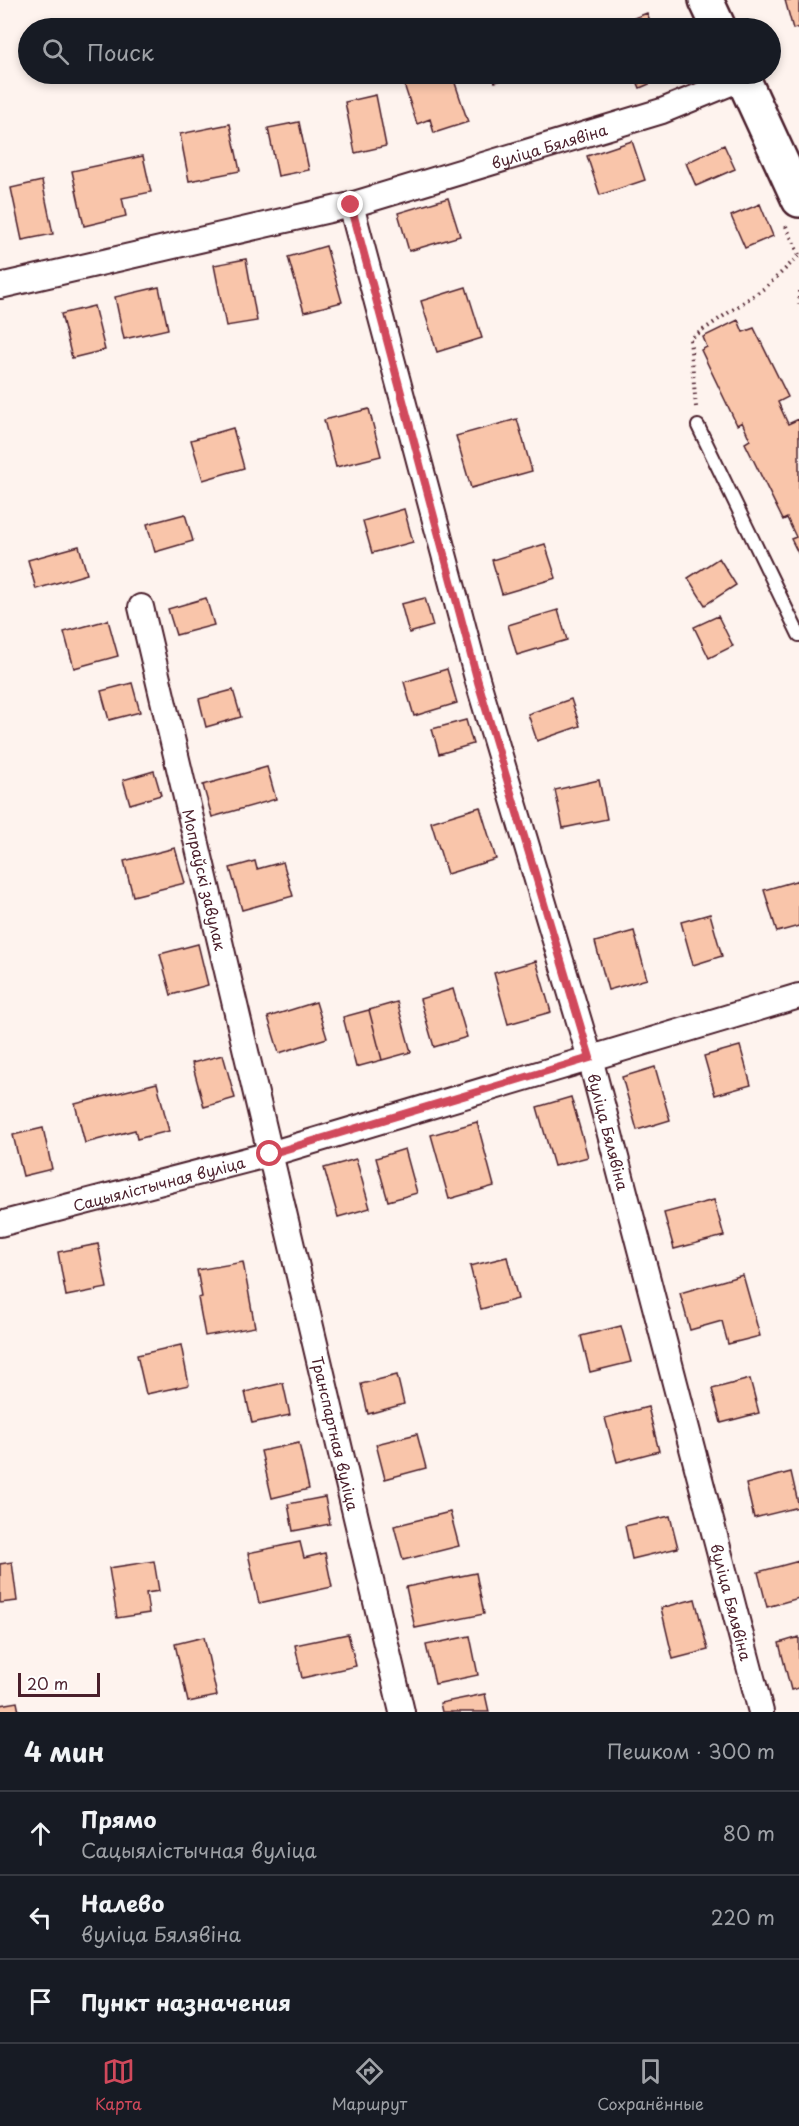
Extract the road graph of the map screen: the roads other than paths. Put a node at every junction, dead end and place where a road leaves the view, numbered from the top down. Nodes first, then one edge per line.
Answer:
1 (706, 0) edge
2 (714, 18) edge
3 (724, 84) edge
4 (746, 84) edge
5 (799, 200) edge
6 (351, 205) junction
7 (0, 286) edge
8 (698, 426) road end
9 (141, 607) dead end
10 (799, 635) edge
11 (799, 996) edge
12 (590, 1058) junction
13 (270, 1154) junction
14 (0, 1224) edge
15 (402, 1712) edge
16 (760, 1712) edge

1 - 2 main road
3 - 6 street, вуліца Бялявіна
4 - 5 main road
6 - 7 street, вуліца Бялявіна
6 - 12 street, вуліца Бялявіна
8 - 10 lane
9 - 13 street, Мопраўскі завулак
11 - 12 street, Сацыялістычная вуліца
12 - 13 street, Сацыялістычная вуліца
12 - 16 street, вуліца Бялявіна
13 - 14 street, Сацыялістычная вуліца
13 - 15 street, Транспартная вуліца

